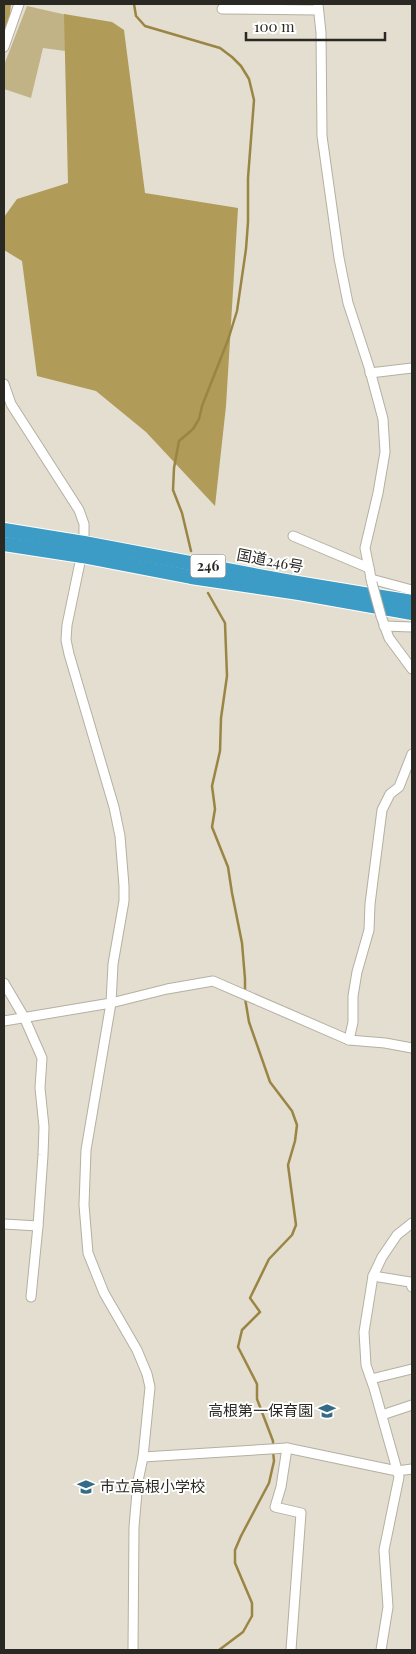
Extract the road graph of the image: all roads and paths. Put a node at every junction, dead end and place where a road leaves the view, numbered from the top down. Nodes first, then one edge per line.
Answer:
1 (18, 4) edge
2 (318, 7) edge
3 (222, 9) dead end
4 (4, 47) edge
5 (412, 368) edge
6 (370, 373) junction
7 (4, 384) edge
8 (4, 530) edge
9 (293, 536) dead end
10 (4, 544) edge
11 (83, 550) junction
12 (369, 568) junction
13 (371, 581) junction
14 (412, 590) edge
15 (412, 602) edge
16 (412, 613) edge
17 (384, 626) junction
18 (412, 627) edge
19 (412, 669) edge
20 (412, 754) edge
21 (4, 983) edge
22 (111, 1003) junction
23 (24, 1017) junction
24 (4, 1021) edge
25 (349, 1040) junction
26 (412, 1048) edge
27 (412, 1222) edge
28 (4, 1224) edge
29 (38, 1226) junction
30 (373, 1276) junction
31 (412, 1287) edge
32 (30, 1297) dead end
33 (412, 1369) edge
34 (371, 1379) junction
35 (412, 1405) edge
36 (382, 1415) junction
37 (284, 1448) junction
38 (143, 1457) junction
39 (412, 1469) edge
40 (397, 1471) junction
41 (133, 1650) edge
42 (290, 1650) edge
43 (381, 1650) edge

1 - 4 street
2 - 3 street
2 - 6 street
5 - 6 street
6 - 12 street
7 - 11 street
8 - 11 highway, 国道246号 / 246
9 - 12 street
10 - 11 highway, 国道246号 / 246
11 - 15 highway, 国道246号 / 246
11 - 16 highway, 国道246号 / 246
11 - 22 street
12 - 13 street
13 - 14 street
13 - 17 street, bridge
17 - 18 street
17 - 19 street
20 - 25 street
21 - 23 street
22 - 23 street
22 - 25 street
22 - 38 street
23 - 24 street
23 - 29 street
25 - 26 street
27 - 30 street
28 - 29 street
29 - 32 street
30 - 31 street
30 - 34 street
33 - 34 street
34 - 36 street
35 - 36 street
36 - 40 street
37 - 38 street
37 - 40 street
37 - 42 street
38 - 41 street
39 - 40 street
40 - 43 street

